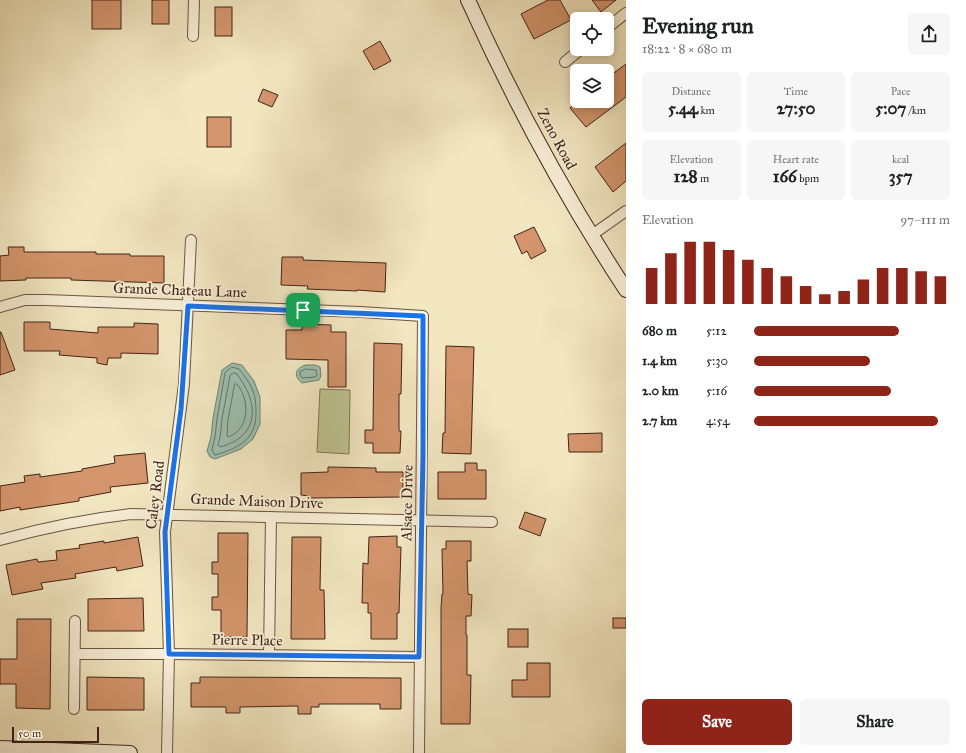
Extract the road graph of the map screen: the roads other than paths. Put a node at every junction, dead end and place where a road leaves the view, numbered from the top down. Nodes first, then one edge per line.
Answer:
1 (194, 0) edge
2 (468, 0) edge
3 (626, 12) edge
4 (614, 22) edge
5 (193, 36) dead end
6 (572, 56) edge
7 (565, 62) dead end
8 (626, 211) edge
9 (592, 235) junction
10 (191, 240) dead end
11 (626, 290) edge
12 (188, 306) junction
13 (0, 307) edge
14 (361, 312) joint
15 (167, 514) junction
16 (271, 517) junction
17 (422, 520) junction
18 (492, 522) dead end
19 (0, 540) edge
20 (75, 621) dead end
21 (75, 654) junction
22 (169, 654) junction
23 (269, 655) junction
24 (419, 657) junction
25 (74, 709) dead end
26 (0, 748) edge
27 (130, 753) edge
28 (167, 753) edge
29 (419, 753) edge

1 - 5 street
2 - 9 street, Zeno Road
3 - 4 street
6 - 7 street
8 - 9 street
9 - 11 street, Zeno Road
10 - 12 street, Caley Road
12 - 13 street, Grande Chateau Lane
12 - 14 street, Grande Chateau Lane
12 - 15 street, Caley Road
14 - 17 street, Alsace Drive
15 - 16 street, Grande Maison Drive
15 - 19 street, Grande Maison Drive
15 - 22 street, Caley Road
16 - 17 street, Grande Maison Drive
16 - 23 street
17 - 18 street, Grande Maison Drive
17 - 24 street, Alsace Drive
20 - 21 street
21 - 22 street, Pierre Place
21 - 25 street
22 - 23 street, Pierre Place
22 - 28 street, Caley Road
23 - 24 street, Pierre Place
24 - 29 street, Alsace Drive
26 - 27 street

